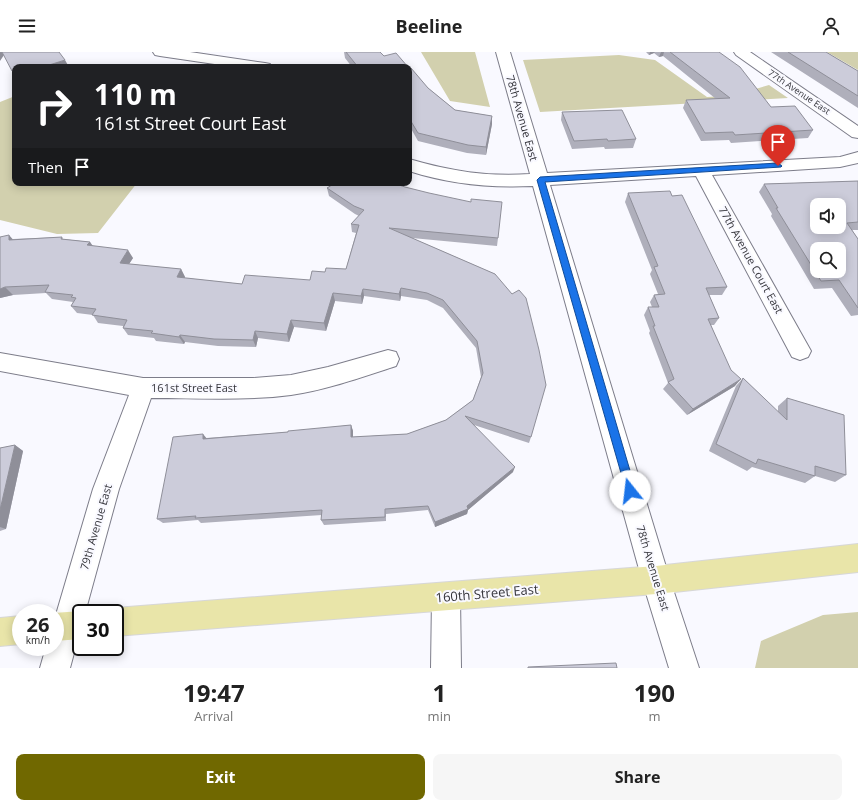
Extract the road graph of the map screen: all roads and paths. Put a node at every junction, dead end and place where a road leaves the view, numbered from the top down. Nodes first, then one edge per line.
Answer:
1 (160, 52) edge
2 (503, 52) edge
3 (740, 52) edge
4 (244, 64) edge
5 (858, 133) edge
6 (858, 157) edge
7 (412, 166) edge
8 (701, 170) junction
9 (540, 180) junction
10 (800, 351) dead end
11 (388, 359) dead end
12 (0, 362) edge
13 (143, 388) junction
14 (858, 558) edge
15 (656, 580) junction
16 (446, 597) junction
17 (124, 621) edge
18 (68, 626) edge
19 (12, 631) edge
20 (0, 632) edge
21 (55, 668) edge
22 (446, 668) edge
23 (684, 668) edge

1 - 4 street
2 - 9 street, 78th Avenue East
3 - 5 street, 77th Avenue East
6 - 8 street
7 - 9 street
8 - 9 street
8 - 10 street, 77th Avenue Court East
9 - 15 street, 78th Avenue East
11 - 13 street, 161st Street East
12 - 13 street, 161st Street East
13 - 18 street, 79th Avenue East
14 - 15 main road, 160th Street East
15 - 16 main road, 160th Street East
15 - 23 street, 78th Avenue East
16 - 17 main road, 160th Street East
16 - 22 street
18 - 21 street, 79th Avenue East
19 - 20 main road

